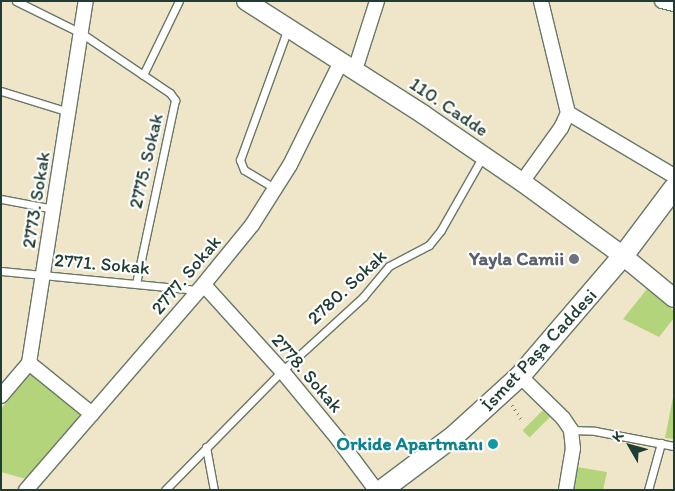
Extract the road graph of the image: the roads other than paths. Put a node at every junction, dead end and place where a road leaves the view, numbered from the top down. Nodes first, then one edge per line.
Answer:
1 (16, 1) edge
2 (86, 1) edge
3 (179, 1) edge
4 (246, 1) edge
5 (377, 1) edge
6 (541, 1) edge
7 (662, 1) edge
8 (674, 4) edge
9 (288, 27) junction
10 (81, 33) junction
11 (348, 66) junction
12 (143, 75) junction
13 (1, 91) edge
14 (69, 112) junction
15 (568, 113) junction
16 (483, 156) junction
17 (674, 176) edge
18 (522, 182) junction
19 (674, 188) edge
20 (276, 189) junction
21 (1, 200) edge
22 (54, 209) junction
23 (623, 256) junction
24 (1, 271) edge
25 (44, 276) junction
26 (136, 283) junction
27 (202, 288) junction
28 (674, 298) edge
29 (29, 362) junction
30 (282, 371) junction
31 (520, 376) junction
32 (1, 396) edge
33 (92, 414) junction
34 (571, 430) junction
35 (661, 443) junction
36 (674, 446) edge
37 (206, 447) junction
38 (383, 489) edge
39 (26, 490) edge
40 (165, 490) edge
41 (214, 490) edge
42 (566, 490) edge
43 (648, 490) edge

1 - 10 lane, 2775. Sokak
2 - 10 street, 2773. Sokak
3 - 12 lane
4 - 9 street, 110. Cadde
5 - 11 street, 2777. Sokak
6 - 15 street
7 - 8 street
9 - 11 street, 110. Cadde
9 - 20 lane
10 - 12 lane, 2775. Sokak
10 - 14 street, 2773. Sokak
11 - 16 street, 110. Cadde
11 - 20 street, 2777. Sokak
12 - 26 lane, 2775. Sokak
13 - 14 lane
14 - 22 street, 2773. Sokak
15 - 17 street
15 - 18 street
16 - 18 street, 110. Cadde
16 - 30 lane, 2780. Sokak
18 - 23 street, 110. Cadde
19 - 23 main road, İsmet Paşa Caddesi
20 - 27 street, 2777. Sokak
21 - 22 lane
22 - 25 street, 2773. Sokak
23 - 28 street, 110. Cadde
23 - 31 main road, İsmet Paşa Caddesi
24 - 25 lane, 2771. Sokak
25 - 26 lane, 2771. Sokak
25 - 29 street, 2773. Sokak
26 - 27 lane, 2771. Sokak
27 - 30 street, 2778. Sokak
27 - 33 street, 2777. Sokak
29 - 32 street, 2773. Sokak
29 - 33 street
30 - 37 lane, 2780. Sokak
30 - 38 street, 2778. Sokak
31 - 34 street
31 - 38 main road, İsmet Paşa Caddesi
33 - 39 street, 2777. Sokak
34 - 35 lane
34 - 42 street
35 - 36 lane
35 - 43 lane
37 - 40 lane, 2780. Sokak
37 - 41 lane

